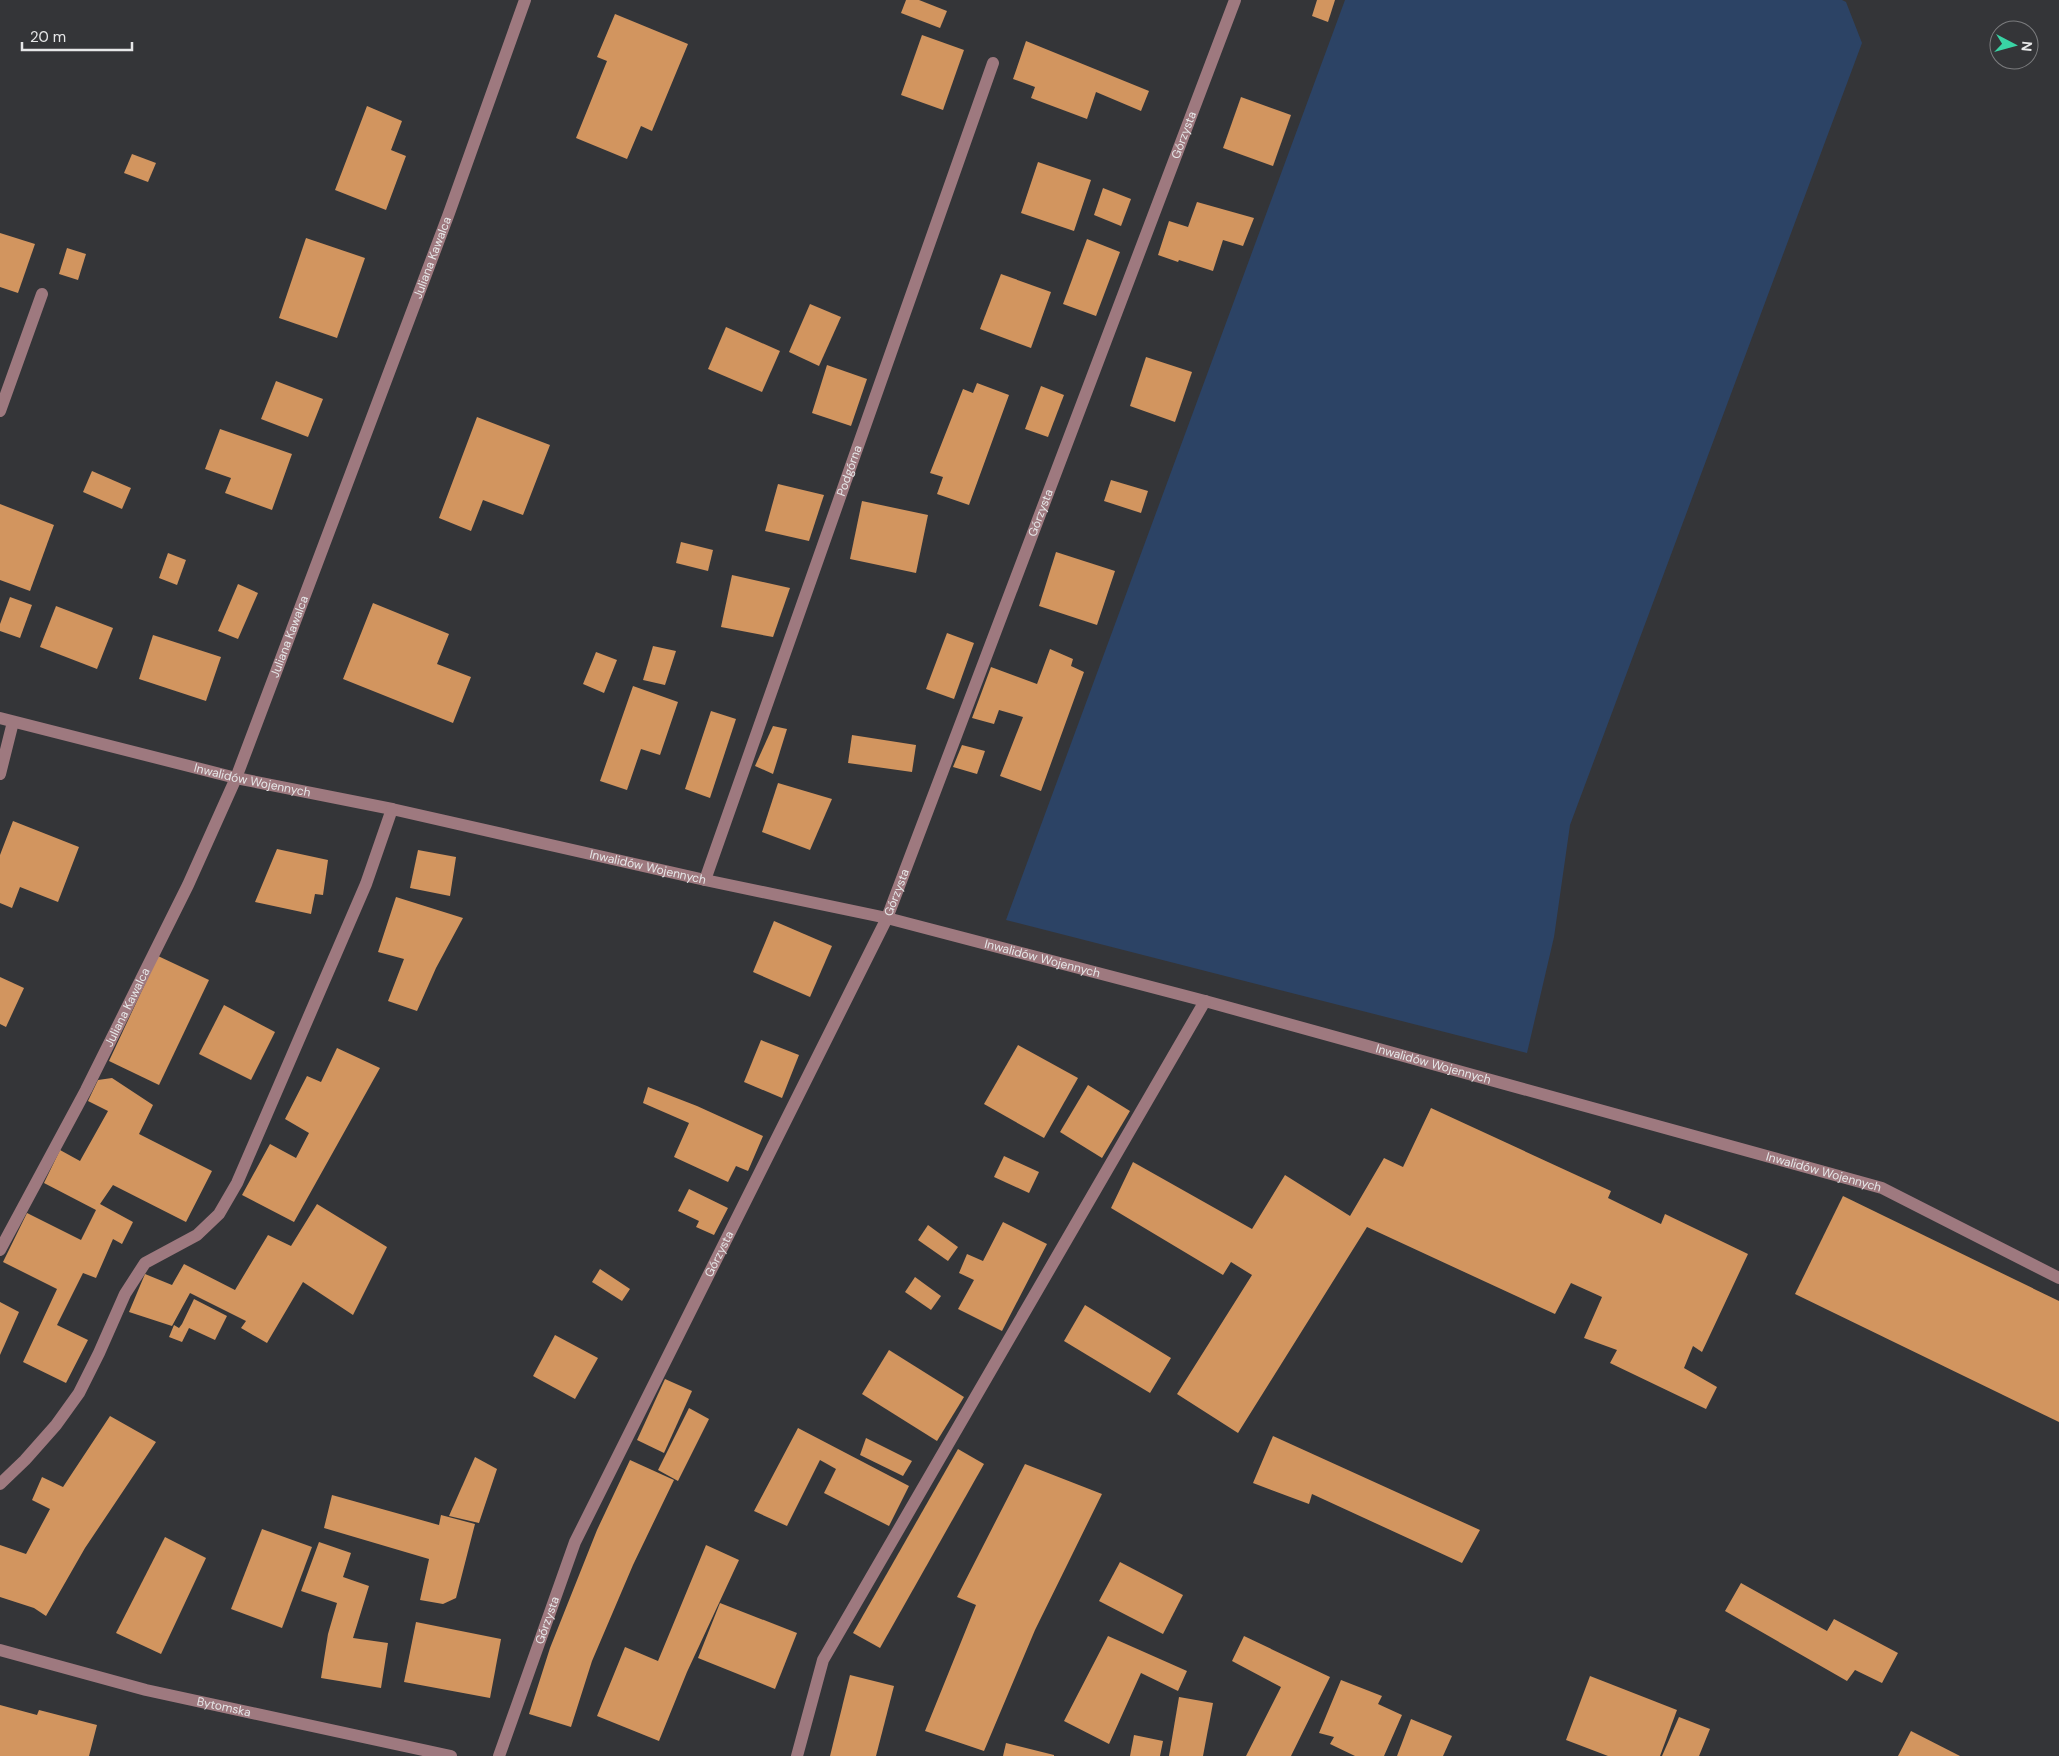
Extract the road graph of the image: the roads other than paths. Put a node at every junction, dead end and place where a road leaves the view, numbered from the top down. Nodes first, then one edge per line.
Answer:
1 (525, 0) edge
2 (1235, 0) edge
3 (993, 63) dead end
4 (42, 294) dead end
5 (0, 411) edge
6 (0, 718) edge
7 (13, 722) junction
8 (0, 774) edge
9 (236, 778) junction
10 (392, 809) junction
11 (705, 880) junction
12 (887, 918) junction
13 (1205, 1001) junction
14 (0, 1250) edge
15 (2059, 1278) edge
16 (0, 1484) edge
17 (0, 1650) edge
18 (451, 1756) edge
19 (499, 1756) edge
20 (797, 1756) edge

1 - 9 street, Juliana Kawalca
2 - 12 street, Górzysta
3 - 11 street, Podgórna
4 - 5 street
6 - 7 street, Inwalidów Wojennych
7 - 8 street
7 - 9 street, Inwalidów Wojennych
9 - 10 street, Inwalidów Wojennych
9 - 14 street, Juliana Kawalca
10 - 11 street, Inwalidów Wojennych
10 - 16 street
11 - 12 street, Inwalidów Wojennych
12 - 13 street, Inwalidów Wojennych
12 - 19 street, Górzysta
13 - 15 street, Inwalidów Wojennych
13 - 20 street
17 - 18 street, Bytomska

